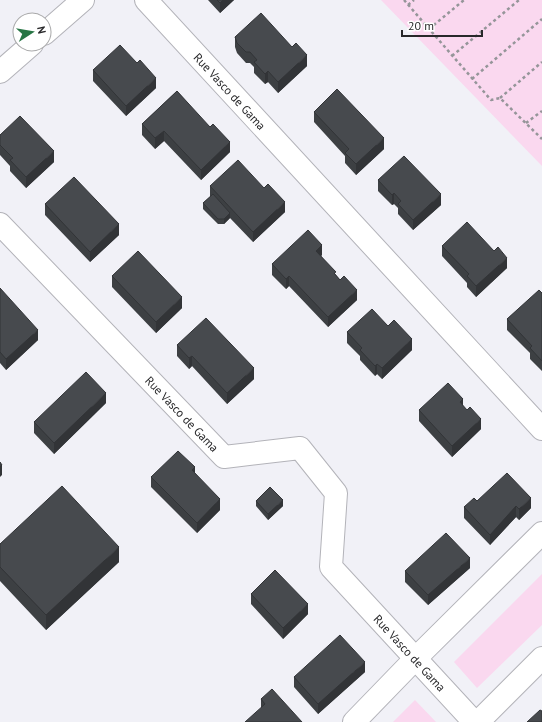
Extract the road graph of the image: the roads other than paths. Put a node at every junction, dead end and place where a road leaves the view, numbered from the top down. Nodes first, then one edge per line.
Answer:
1 (83, 0) edge
2 (146, 0) edge
3 (52, 27) edge
4 (23, 52) edge
5 (0, 72) edge
6 (0, 224) edge
7 (542, 429) edge
8 (542, 533) edge
9 (416, 658) junction
10 (542, 658) edge
11 (354, 722) edge
12 (474, 722) edge
13 (478, 722) edge

1 - 3 street
2 - 7 street, Rue Vasco de Gama
4 - 5 street
6 - 9 street, Rue Vasco de Gama
8 - 9 street
9 - 11 street
9 - 12 street, Rue Vasco de Gama
10 - 13 street

